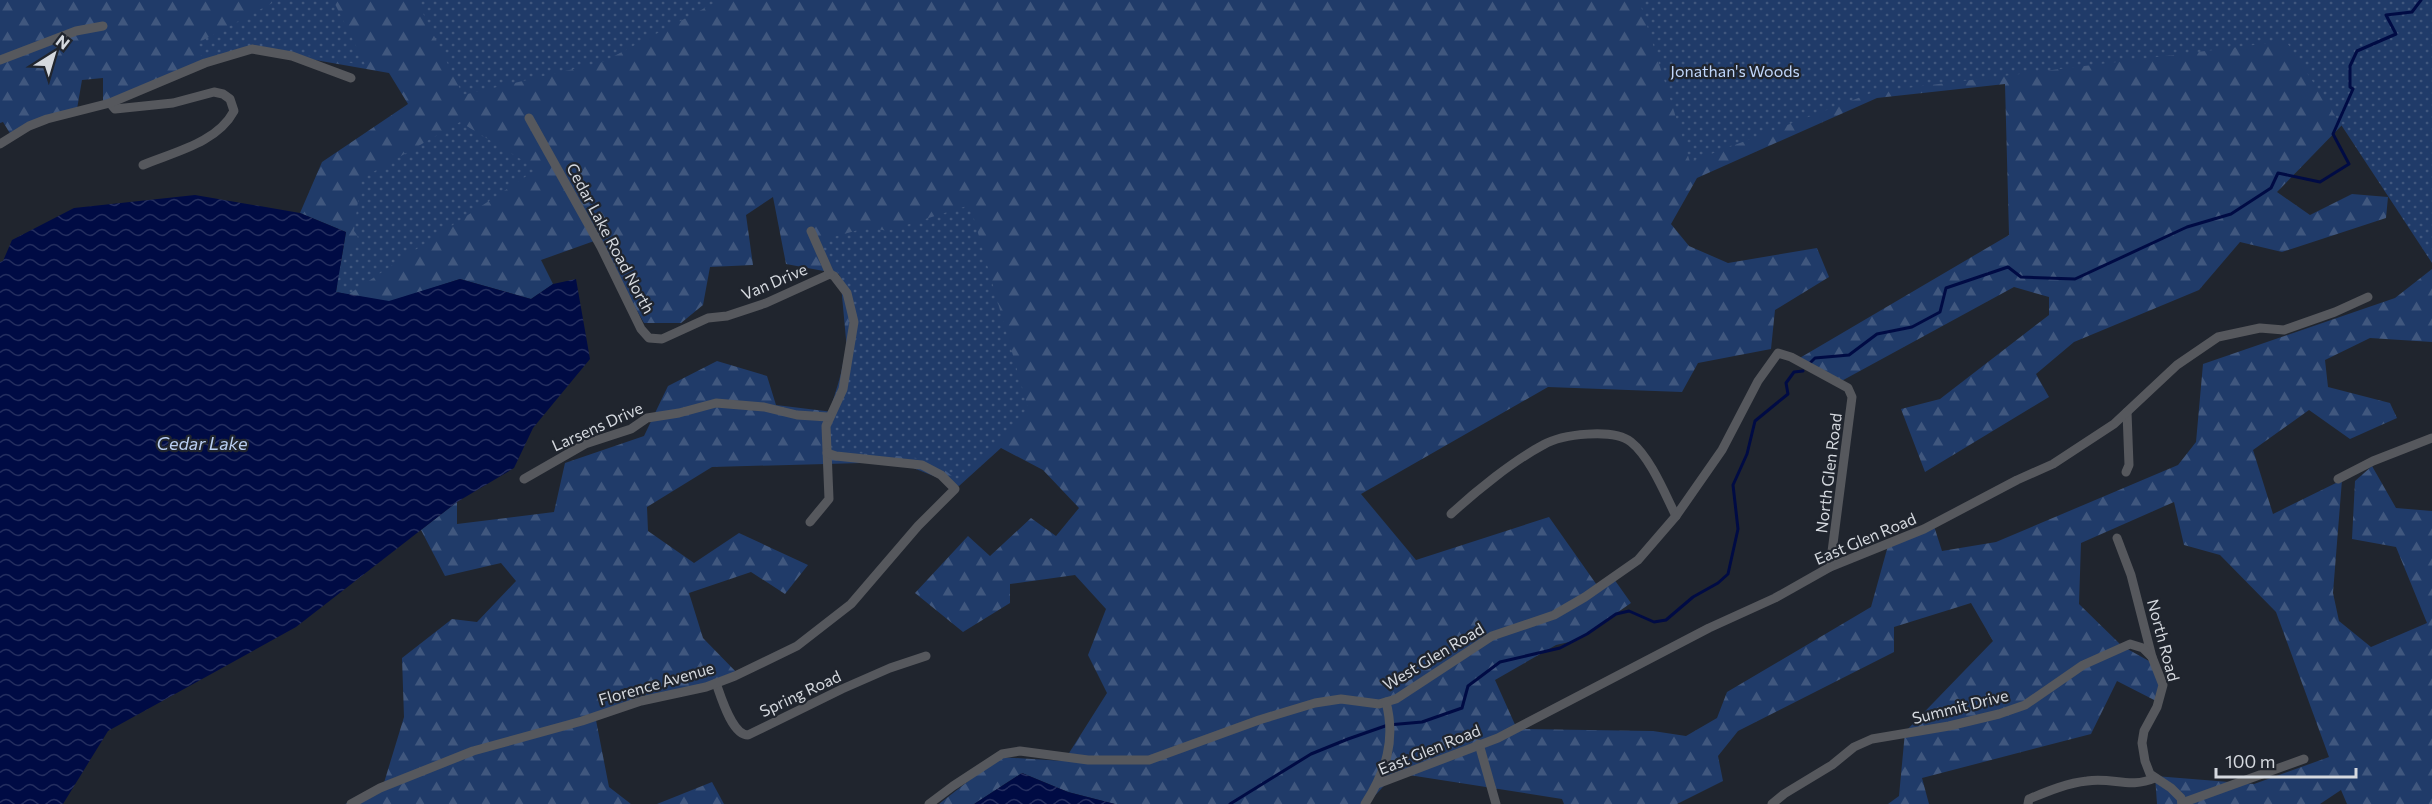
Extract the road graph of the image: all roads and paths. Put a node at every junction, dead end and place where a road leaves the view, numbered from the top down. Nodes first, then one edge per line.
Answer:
1 (103, 26) dead end
2 (0, 60) edge
3 (351, 78) dead end
4 (110, 103) junction
5 (529, 118) dead end
6 (0, 144) edge
7 (143, 165) dead end
8 (811, 231) dead end
9 (830, 274) junction
10 (2368, 297) dead end
11 (684, 329) joint
12 (1778, 353) joint
13 (2127, 412) junction
14 (828, 417) junction
15 (2432, 438) edge
16 (827, 453) junction
17 (2126, 472) dead end
18 (524, 479) dead end
19 (2338, 479) dead end
20 (1451, 514) dead end
21 (1676, 516) junction
22 (810, 522) dead end
23 (2117, 538) dead end
24 (1830, 567) junction
25 (926, 656) dead end
26 (2152, 657) junction
27 (716, 683) junction
28 (1386, 702) junction
29 (1479, 744) junction
30 (2304, 759) dead end
31 (2155, 778) junction
32 (1377, 784) junction
33 (351, 804) edge
34 (928, 804) edge
35 (1365, 804) edge
36 (1496, 804) edge
37 (1772, 804) edge
38 (2028, 804) edge
39 (2182, 804) edge

1 - 2 street
3 - 4 street
4 - 6 street
4 - 7 street
5 - 11 street, Cedar Lake Road North
8 - 9 street
9 - 11 street, Van Drive
9 - 14 street, Van Drive
10 - 13 street, East Glen Road
12 - 21 street, West Glen Road
12 - 24 street, North Glen Road
13 - 17 street
13 - 24 street, East Glen Road
14 - 16 street, Van Drive
14 - 18 street, Larsens Drive
15 - 19 street
16 - 22 street, Van Drive
16 - 27 street, Florence Avenue
20 - 21 street
21 - 28 street, West Glen Road
23 - 26 street, North Road
24 - 29 street, East Glen Road
25 - 27 street, Spring Road
26 - 31 street, North Road
26 - 37 street, Summit Drive
27 - 33 street, Florence Avenue
28 - 32 street
28 - 34 street, West Glen Road
29 - 32 street, East Glen Road
29 - 36 street
30 - 39 street
31 - 38 street
31 - 39 street
32 - 35 street, East Glen Road

